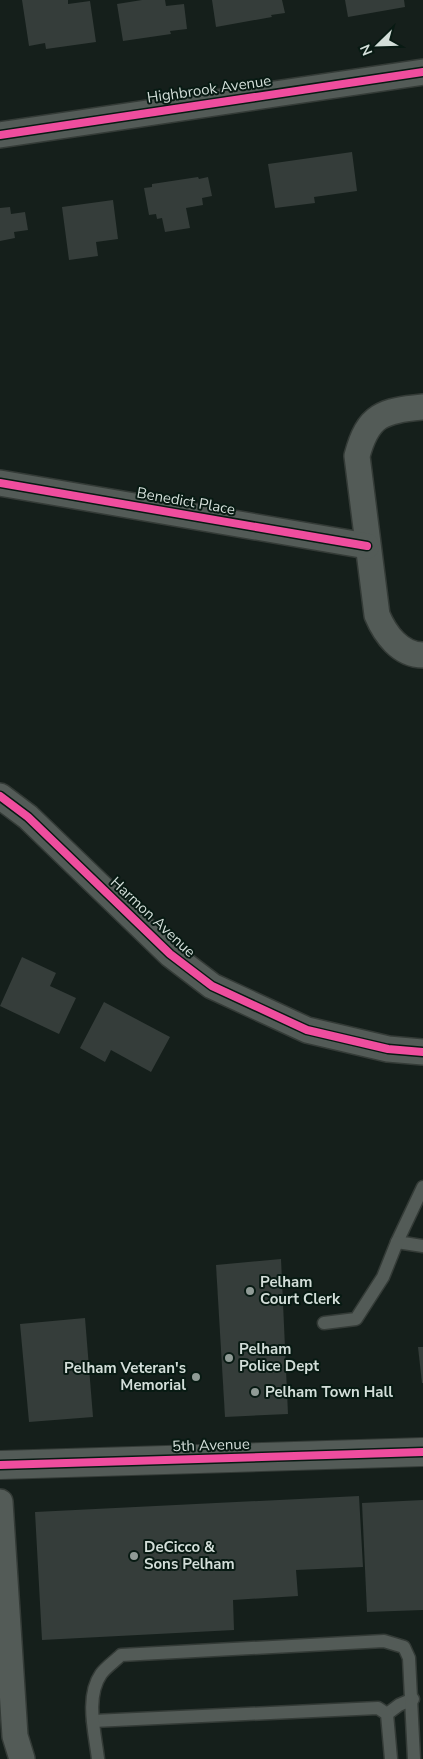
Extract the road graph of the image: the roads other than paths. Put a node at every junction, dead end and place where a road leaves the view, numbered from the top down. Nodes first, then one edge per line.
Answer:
1 (423, 72) edge
2 (0, 135) edge
3 (423, 407) edge
4 (0, 484) edge
5 (367, 546) junction
6 (423, 655) edge
7 (0, 796) edge
8 (423, 1052) edge
9 (423, 1187) edge
10 (397, 1242) junction
11 (423, 1246) edge
12 (324, 1322) dead end
13 (423, 1452) edge
14 (0, 1465) edge
15 (0, 1502) edge
16 (413, 1699) junction
17 (387, 1714) junction
18 (93, 1720) junction
19 (22, 1759) edge
20 (98, 1759) edge
21 (391, 1759) edge
22 (414, 1759) edge

1 - 2 street, Highbrook Avenue
3 - 5 street
4 - 5 street, Benedict Place
5 - 6 street
7 - 8 street, Harmon Avenue
9 - 10 lane
10 - 11 lane
10 - 12 lane
13 - 14 street, 5th Avenue
15 - 19 street
16 - 17 lane
16 - 18 lane
16 - 22 lane
17 - 18 lane
17 - 21 lane
18 - 20 lane

